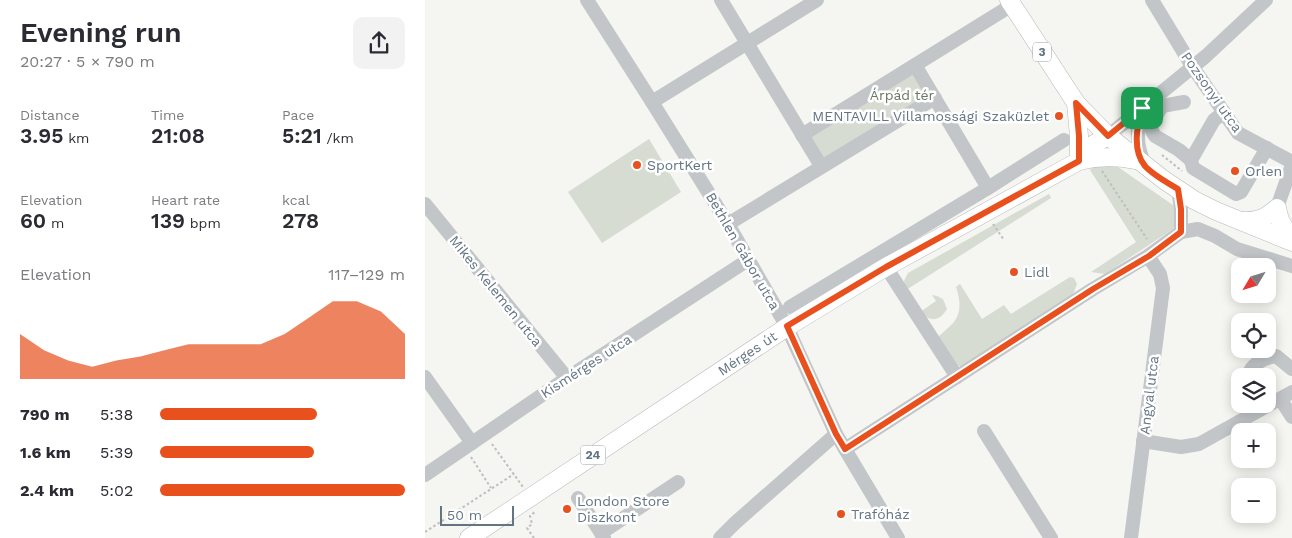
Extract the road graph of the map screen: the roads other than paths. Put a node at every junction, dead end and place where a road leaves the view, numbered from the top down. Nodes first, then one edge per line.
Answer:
1 (587, 0) edge
2 (721, 0) edge
3 (817, 0) edge
4 (1152, 0) edge
5 (1265, 0) edge
6 (1011, 3) edge
7 (749, 43) junction
8 (915, 65) junction
9 (1193, 66) junction
10 (935, 98) junction
11 (652, 102) junction
12 (1184, 102) dead end
13 (1076, 103) junction
14 (1142, 108) junction
15 (1224, 112) junction
16 (802, 135) junction
17 (1108, 136) junction
18 (1064, 140) dead end
19 (1267, 148) junction
20 (1191, 160) junction
21 (1079, 161) junction
22 (1141, 163) junction
23 (1292, 164) edge
24 (821, 166) junction
25 (988, 188) junction
26 (1178, 189) junction
27 (425, 204) edge
28 (1277, 208) junction
29 (1241, 221) junction
30 (728, 224) junction
31 (1181, 232) junction
32 (1268, 233) junction
33 (1292, 242) edge
34 (1149, 256) junction
35 (748, 260) junction
36 (1292, 266) edge
37 (886, 267) junction
38 (790, 307) dead end
39 (787, 326) junction
40 (1252, 368) edge
41 (1292, 369) edge
42 (425, 377) edge
43 (957, 377) junction
44 (567, 378) junction
45 (1286, 396) edge
46 (1250, 413) edge
47 (1292, 417) edge
48 (983, 431) dead end
49 (836, 434) junction
50 (1143, 441) junction
51 (468, 445) junction
52 (845, 449) junction
53 (425, 475) edge
54 (678, 482) dead end
55 (578, 498) dead end
56 (603, 536) edge
57 (469, 538) edge
58 (720, 538) edge
59 (898, 538) edge
60 (1051, 538) edge
61 (1131, 538) edge

1 - 11 street, Bethlen Gábor utca
2 - 7 street
3 - 7 street
4 - 9 street, Pozsonyi utca
5 - 9 street
6 - 8 street
6 - 13 main road, 3
7 - 11 street
7 - 16 street
8 - 10 street
8 - 16 street
9 - 14 street
9 - 15 street, Pozsonyi utca
10 - 24 street
10 - 25 street
11 - 30 street, Bethlen Gábor utca
12 - 20 street
13 - 17 main road, 3
13 - 21 main road
14 - 17 street
14 - 22 street
15 - 19 street, Pozsonyi utca
15 - 20 street
16 - 24 street
17 - 21 main road, Mérges út / 24
17 - 22 main road, 3
18 - 25 street
19 - 20 street
19 - 23 street, Pozsonyi utca
21 - 22 main road
21 - 37 main road, Mérges út / 24
22 - 26 main road, 3
23 - 28 street
24 - 30 street
25 - 38 street
26 - 29 main road, 3
26 - 31 street
27 - 44 street, Mikes Kelemen utca
28 - 29 main road
28 - 32 street
28 - 33 main road
29 - 32 main road, 3
30 - 35 street, Bethlen Gábor utca
31 - 34 street
31 - 36 street
32 - 33 main road, 3
34 - 43 street
34 - 50 street, Angyal utca
35 - 39 street, Bethlen Gábor utca
35 - 44 street, Kismérges utca
37 - 39 main road, Mérges út / 24
37 - 43 street
39 - 49 street, Bethlen Gábor utca
39 - 57 main road, Mérges út / 24
40 - 41 street
42 - 51 street
43 - 52 street
44 - 51 street, Kismérges utca
45 - 47 street
46 - 50 street
48 - 60 street
49 - 52 street, Bethlen Gábor utca
49 - 58 street
50 - 61 street, Angyal utca
51 - 53 street, Kismérges utca
52 - 59 street, Bethlen Gábor utca
54 - 56 street
55 - 56 street

